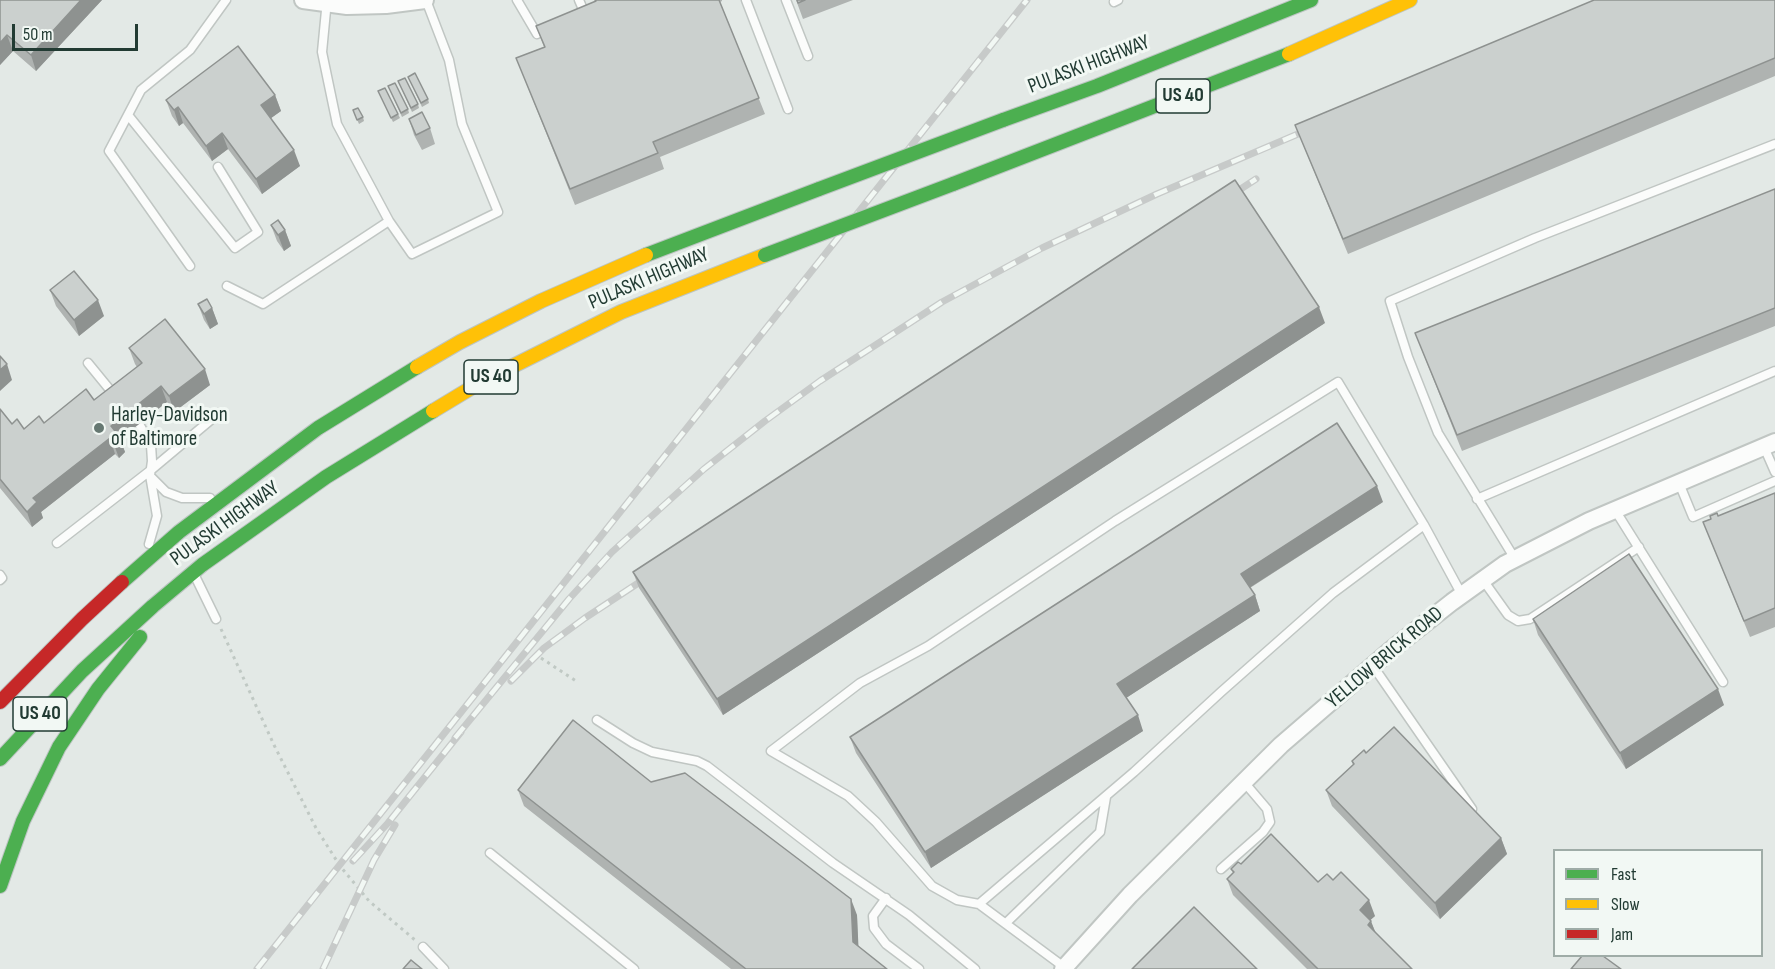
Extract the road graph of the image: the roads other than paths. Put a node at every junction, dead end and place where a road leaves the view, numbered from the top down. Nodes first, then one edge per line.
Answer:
1 (226, 0) edge
2 (303, 0) edge
3 (426, 0) edge
4 (517, 0) edge
5 (579, 0) edge
6 (746, 0) edge
7 (786, 0) edge
8 (1311, 0) edge
9 (1410, 0) edge
10 (327, 2) edge
11 (585, 14) edge
12 (537, 34) edge
13 (808, 56) dead end
14 (788, 109) dead end
15 (128, 115) junction
16 (1775, 144) edge
17 (218, 167) dead end
18 (389, 221) junction
19 (190, 266) dead end
20 (227, 286) dead end
21 (88, 363) dead end
22 (1775, 371) edge
23 (119, 401) edge
24 (219, 413) dead end
25 (139, 424) dead end
26 (1769, 445) edge
27 (1775, 472) edge
28 (150, 473) junction
29 (1775, 481) edge
30 (1679, 483) junction
31 (226, 495) junction
32 (1477, 499) junction
33 (1615, 510) junction
34 (1424, 525) junction
35 (57, 543) dead end
36 (1639, 547) junction
37 (1515, 559) junction
38 (141, 564) junction
39 (197, 564) junction
40 (0, 575) edge
41 (0, 580) edge
42 (1483, 580) junction
43 (1462, 595) junction
44 (216, 619) road end
45 (1373, 666) junction
46 (1723, 682) dead end
47 (0, 702) edge
48 (597, 720) dead end
49 (0, 759) edge
50 (1244, 782) junction
51 (1106, 796) junction
52 (1472, 809) edge
53 (490, 853) dead end
54 (1221, 868) dead end
55 (0, 886) edge
56 (886, 898) junction
57 (979, 904) junction
58 (1006, 923) junction
59 (423, 947) road end
60 (1067, 967) edge
61 (971, 968) edge
62 (444, 969) edge
63 (633, 969) edge
64 (919, 969) edge

1 - 15 lane
2 - 10 street
3 - 10 street
3 - 18 lane
4 - 12 lane
5 - 11 lane
6 - 14 lane
7 - 13 lane
8 - 31 highway, PULASKI HIGHWAY / US 40, bridge
9 - 39 highway, PULASKI HIGHWAY / US 40, bridge
10 - 18 lane
15 - 17 lane
15 - 19 lane
16 - 32 lane
18 - 20 lane
21 - 23 lane
22 - 32 lane
24 - 28 lane
25 - 28 lane
26 - 27 lane
26 - 30 street, YELLOW BRICK ROAD
28 - 31 lane
28 - 35 lane
28 - 38 lane
29 - 30 lane
30 - 33 street, YELLOW BRICK ROAD
31 - 38 highway, PULASKI HIGHWAY / US 40
32 - 37 lane
33 - 36 lane
33 - 37 street, YELLOW BRICK ROAD
34 - 43 lane
34 - 51 lane
34 - 57 lane
36 - 42 lane
36 - 46 lane
37 - 42 street, YELLOW BRICK ROAD
38 - 47 highway, PULASKI HIGHWAY / US 40
39 - 44 lane
39 - 49 highway, PULASKI HIGHWAY / US 40
39 - 55 highway
40 - 41 lane
42 - 43 street, YELLOW BRICK ROAD
43 - 45 street, YELLOW BRICK ROAD
45 - 50 street, YELLOW BRICK ROAD
45 - 52 lane
48 - 56 lane
50 - 54 lane
50 - 60 street, YELLOW BRICK ROAD
51 - 57 lane
51 - 58 lane
53 - 63 lane
56 - 61 lane
56 - 64 lane
57 - 58 lane
58 - 60 lane
59 - 62 lane

